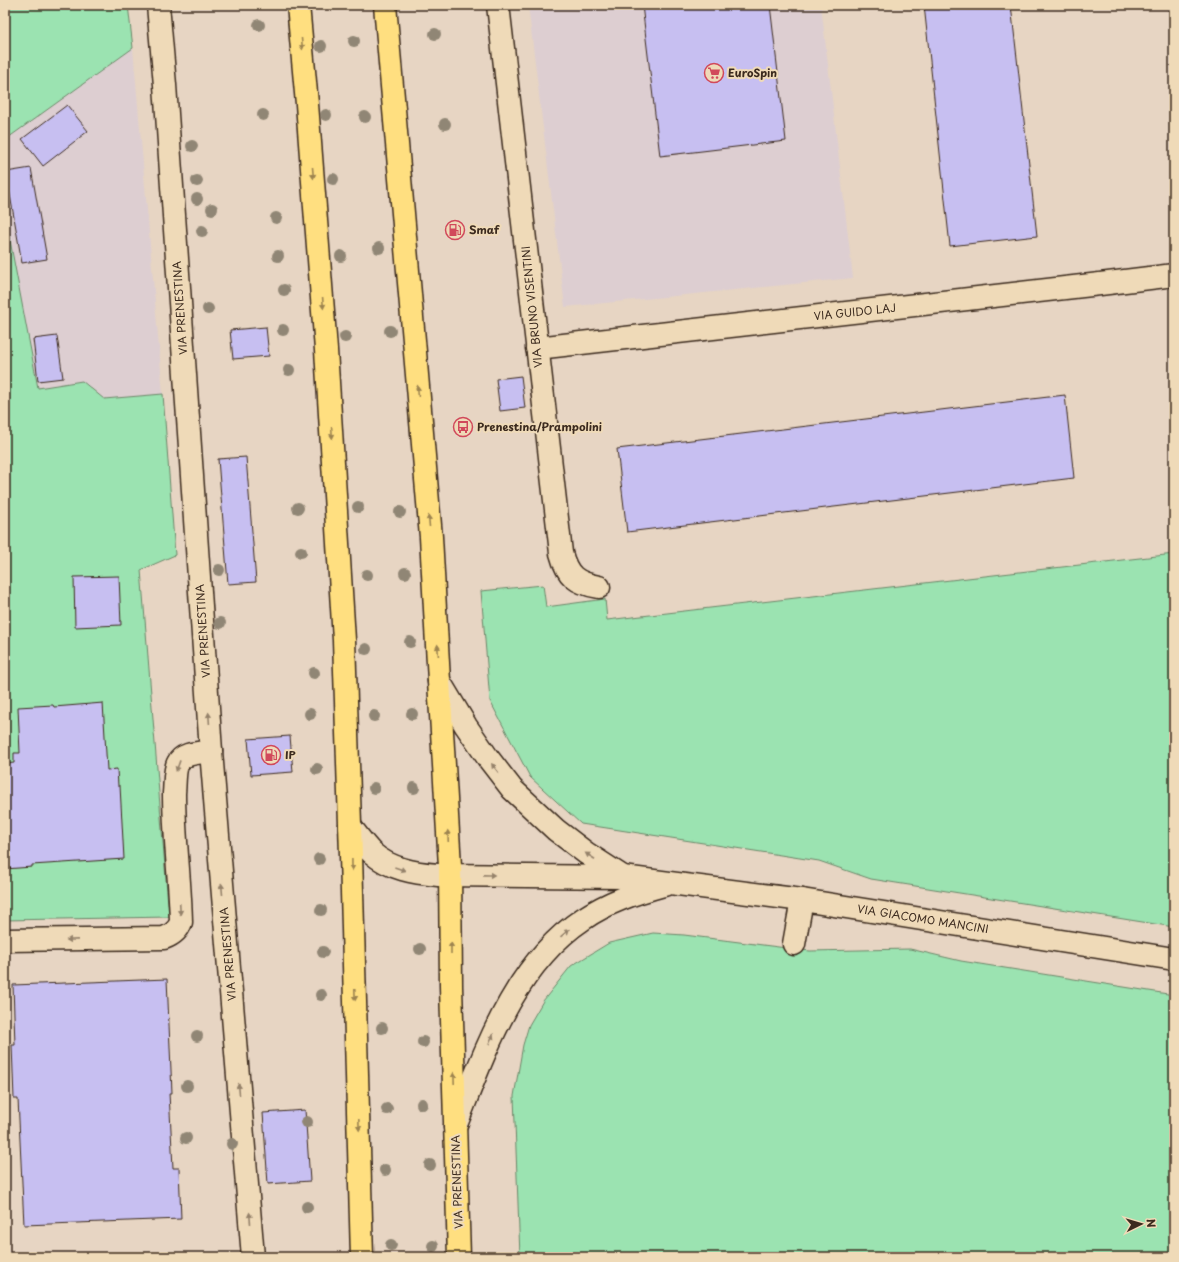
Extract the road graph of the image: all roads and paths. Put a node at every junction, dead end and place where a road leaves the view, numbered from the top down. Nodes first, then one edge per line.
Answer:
1 (158, 5) edge
2 (298, 5) edge
3 (385, 5) edge
4 (498, 5) edge
5 (1174, 275) edge
6 (537, 348) junction
7 (599, 587) dead end
8 (439, 681) junction
9 (211, 751) junction
10 (350, 826) junction
11 (450, 875) junction
12 (623, 877) junction
13 (671, 883) junction
14 (802, 900) junction
15 (5, 940) edge
16 (794, 944) dead end
17 (1174, 959) edge
18 (455, 1127) junction
19 (253, 1257) edge
20 (362, 1257) edge
21 (460, 1257) edge

9 -> 1 street, VIA PRENESTINA
2 -> 10 main road
8 -> 3 main road, VIA PRENESTINA
4 - 6 street, VIA BRUNO VISENTINI
5 - 6 street, VIA GUIDO LAJ
6 - 7 street, VIA BRUNO VISENTINI
11 -> 8 main road, VIA PRENESTINA
12 -> 8 street, VIA GIACOMO MANCINI
9 -> 15 street
19 -> 9 street, VIA PRENESTINA
10 -> 11 street
10 -> 20 main road
11 -> 12 street
18 -> 11 main road, VIA PRENESTINA
12 - 13 street, VIA GIACOMO MANCINI
13 - 14 street, VIA GIACOMO MANCINI
18 -> 13 street, VIA GIACOMO MANCINI
14 - 16 street
14 - 17 street, VIA GIACOMO MANCINI
18 - 21 main road, VIA PRENESTINA

